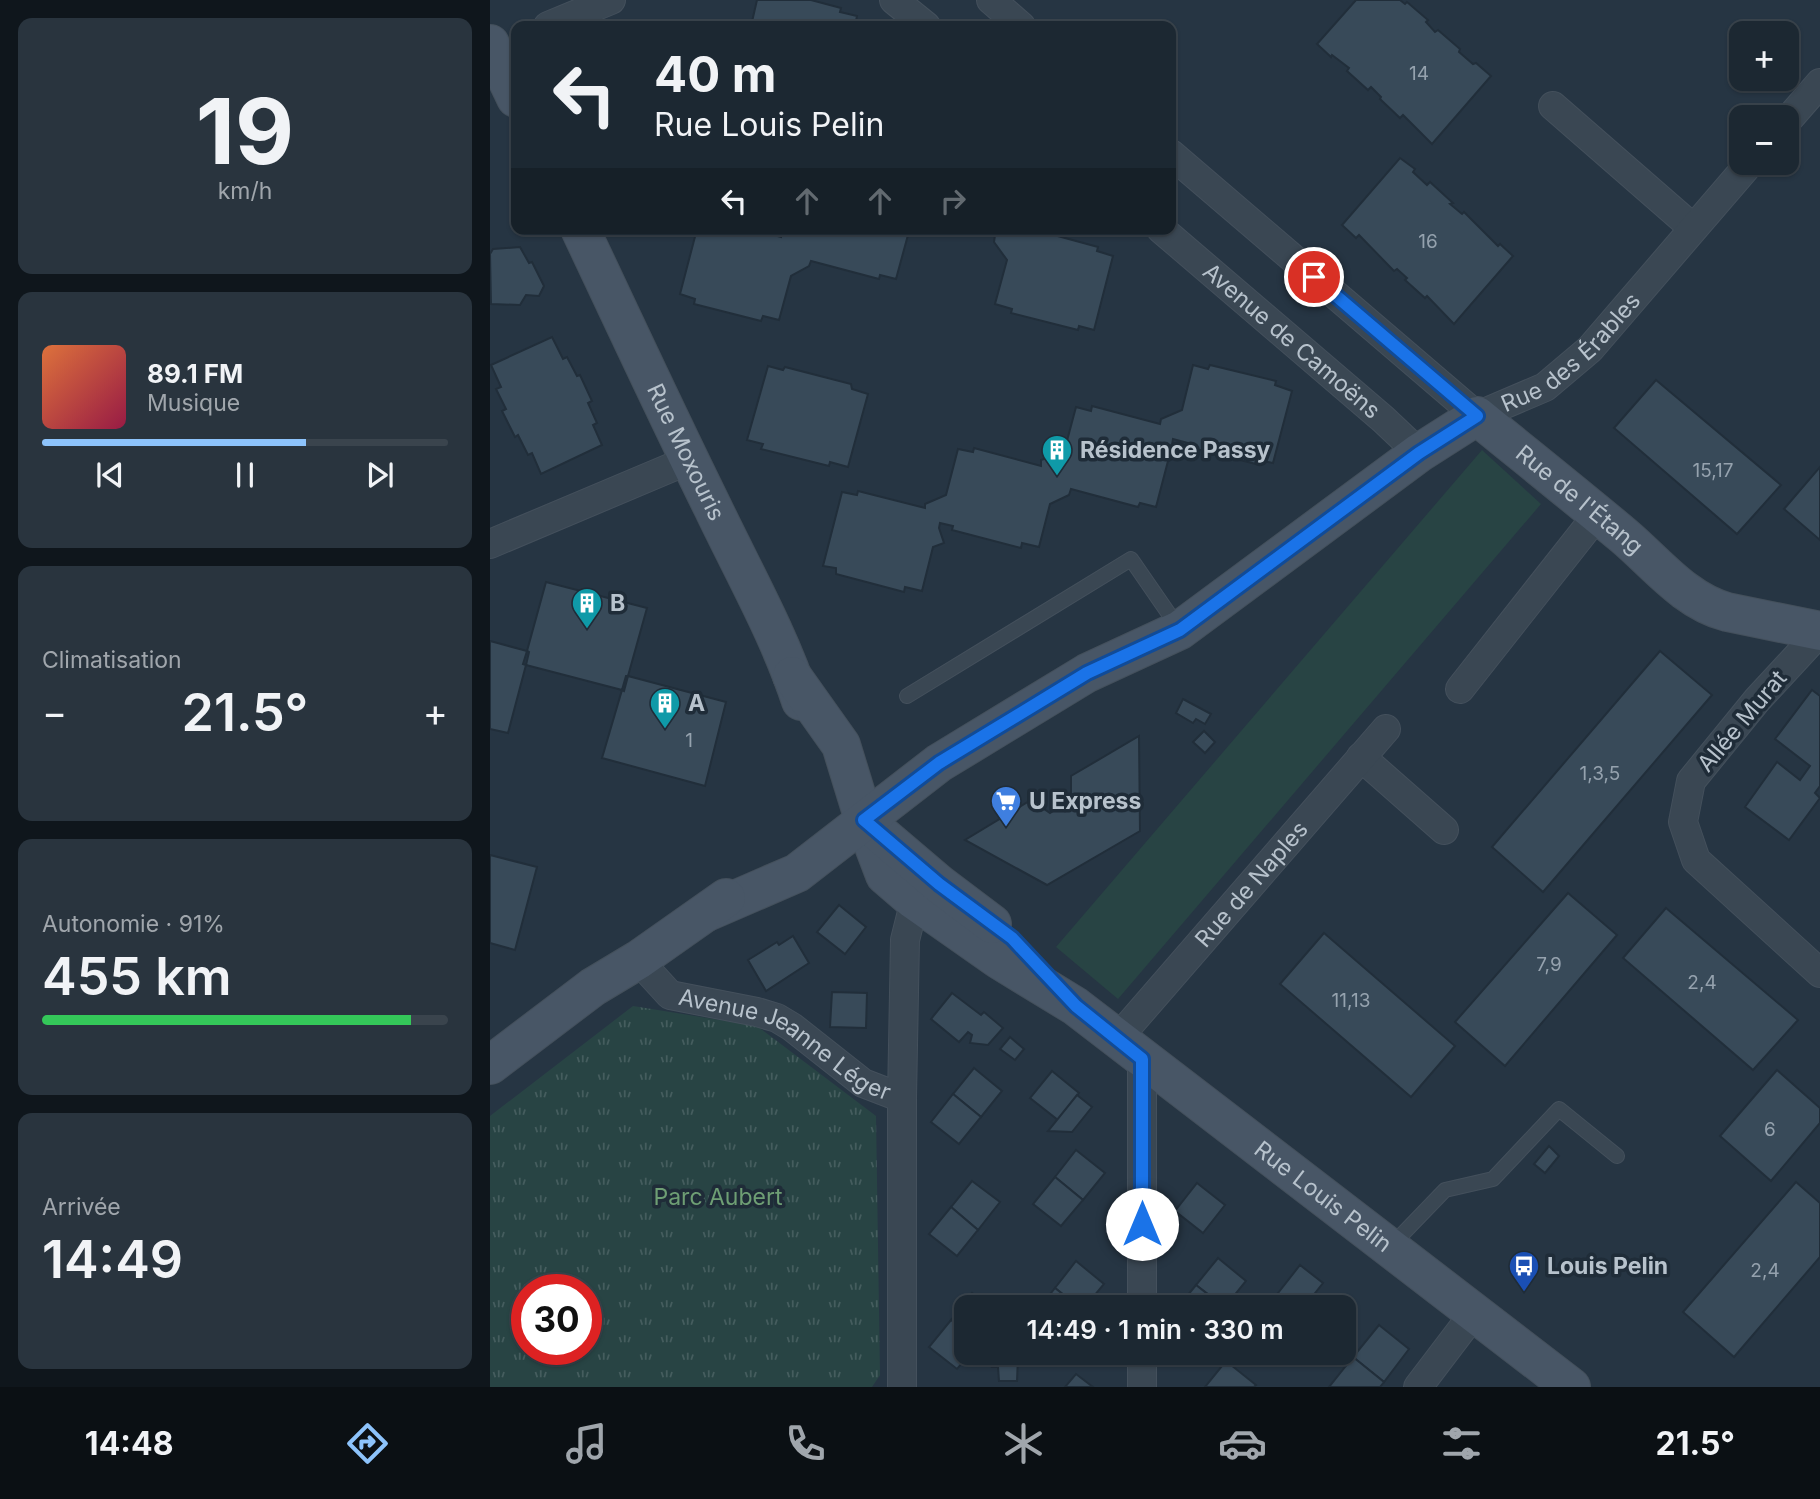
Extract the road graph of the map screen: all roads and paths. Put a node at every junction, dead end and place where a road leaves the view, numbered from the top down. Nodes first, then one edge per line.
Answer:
1 (611, 0) edge
2 (894, 0) edge
3 (990, 0) edge
4 (560, 21) edge
5 (920, 21) edge
6 (1015, 21) edge
7 (490, 44) edge
8 (1820, 83) edge
9 (511, 88) edge
10 (1553, 106) dead end
11 (1799, 107) edge
12 (1176, 158) edge
13 (1739, 175) edge
14 (1693, 228) junction
15 (583, 235) edge
16 (1168, 235) edge
17 (1477, 416) junction
18 (1419, 453) junction
19 (689, 460) junction
20 (1598, 514) junction
21 (490, 544) edge
22 (1180, 630) junction
23 (1820, 632) edge
24 (1461, 689) dead end
25 (907, 696) dead end
26 (1385, 729) dead end
27 (1361, 757) junction
28 (864, 820) junction
29 (1444, 830) dead end
30 (919, 885) junction
31 (638, 960) junction
32 (1820, 973) edge
33 (1129, 1049) junction
34 (490, 1065) edge
35 (902, 1098) junction
36 (1617, 1156) dead end
37 (1390, 1247) junction
38 (1141, 1295) edge
39 (1475, 1312) junction
40 (1142, 1365) edge
41 (902, 1387) edge
42 (1142, 1387) edge
43 (1418, 1387) edge
44 (1571, 1387) edge

1 - 4 street
2 - 5 street
3 - 6 street
7 - 9 street
8 - 11 street
10 - 14 street
12 - 17 street, Rue de l'Étang
13 - 14 street, Rue des Érables
14 - 17 street, Rue des Érables
15 - 19 street, Rue Moxouris
16 - 18 street, Avenue de Camoëns
17 - 18 street, Rue des Érables
17 - 20 street, Rue de l'Étang
18 - 22 street, Rue des Érables
19 - 21 street
19 - 28 street, Rue Moxouris
20 - 23 street, Rue de l'Étang
20 - 24 street
22 - 25 lane
22 - 28 street, Rue des Érables
23 - 32 street, Allée Murat
26 - 27 street, Rue de Naples
27 - 29 street
27 - 33 street, Rue de Naples
28 - 30 street, Rue Louis Pelin
28 - 31 street, Rue des Érables
30 - 33 street, Rue Louis Pelin
30 - 35 street, Avenue Jeanne Léger
31 - 34 street, Rue des Érables
31 - 35 street, Avenue Jeanne Léger
33 - 37 street, Rue Louis Pelin
33 - 38 street
35 - 41 street, Avenue Jeanne Léger
36 - 37 lane
37 - 39 street, Rue Louis Pelin
39 - 43 street
39 - 44 street, Rue Louis Pelin
40 - 42 street

